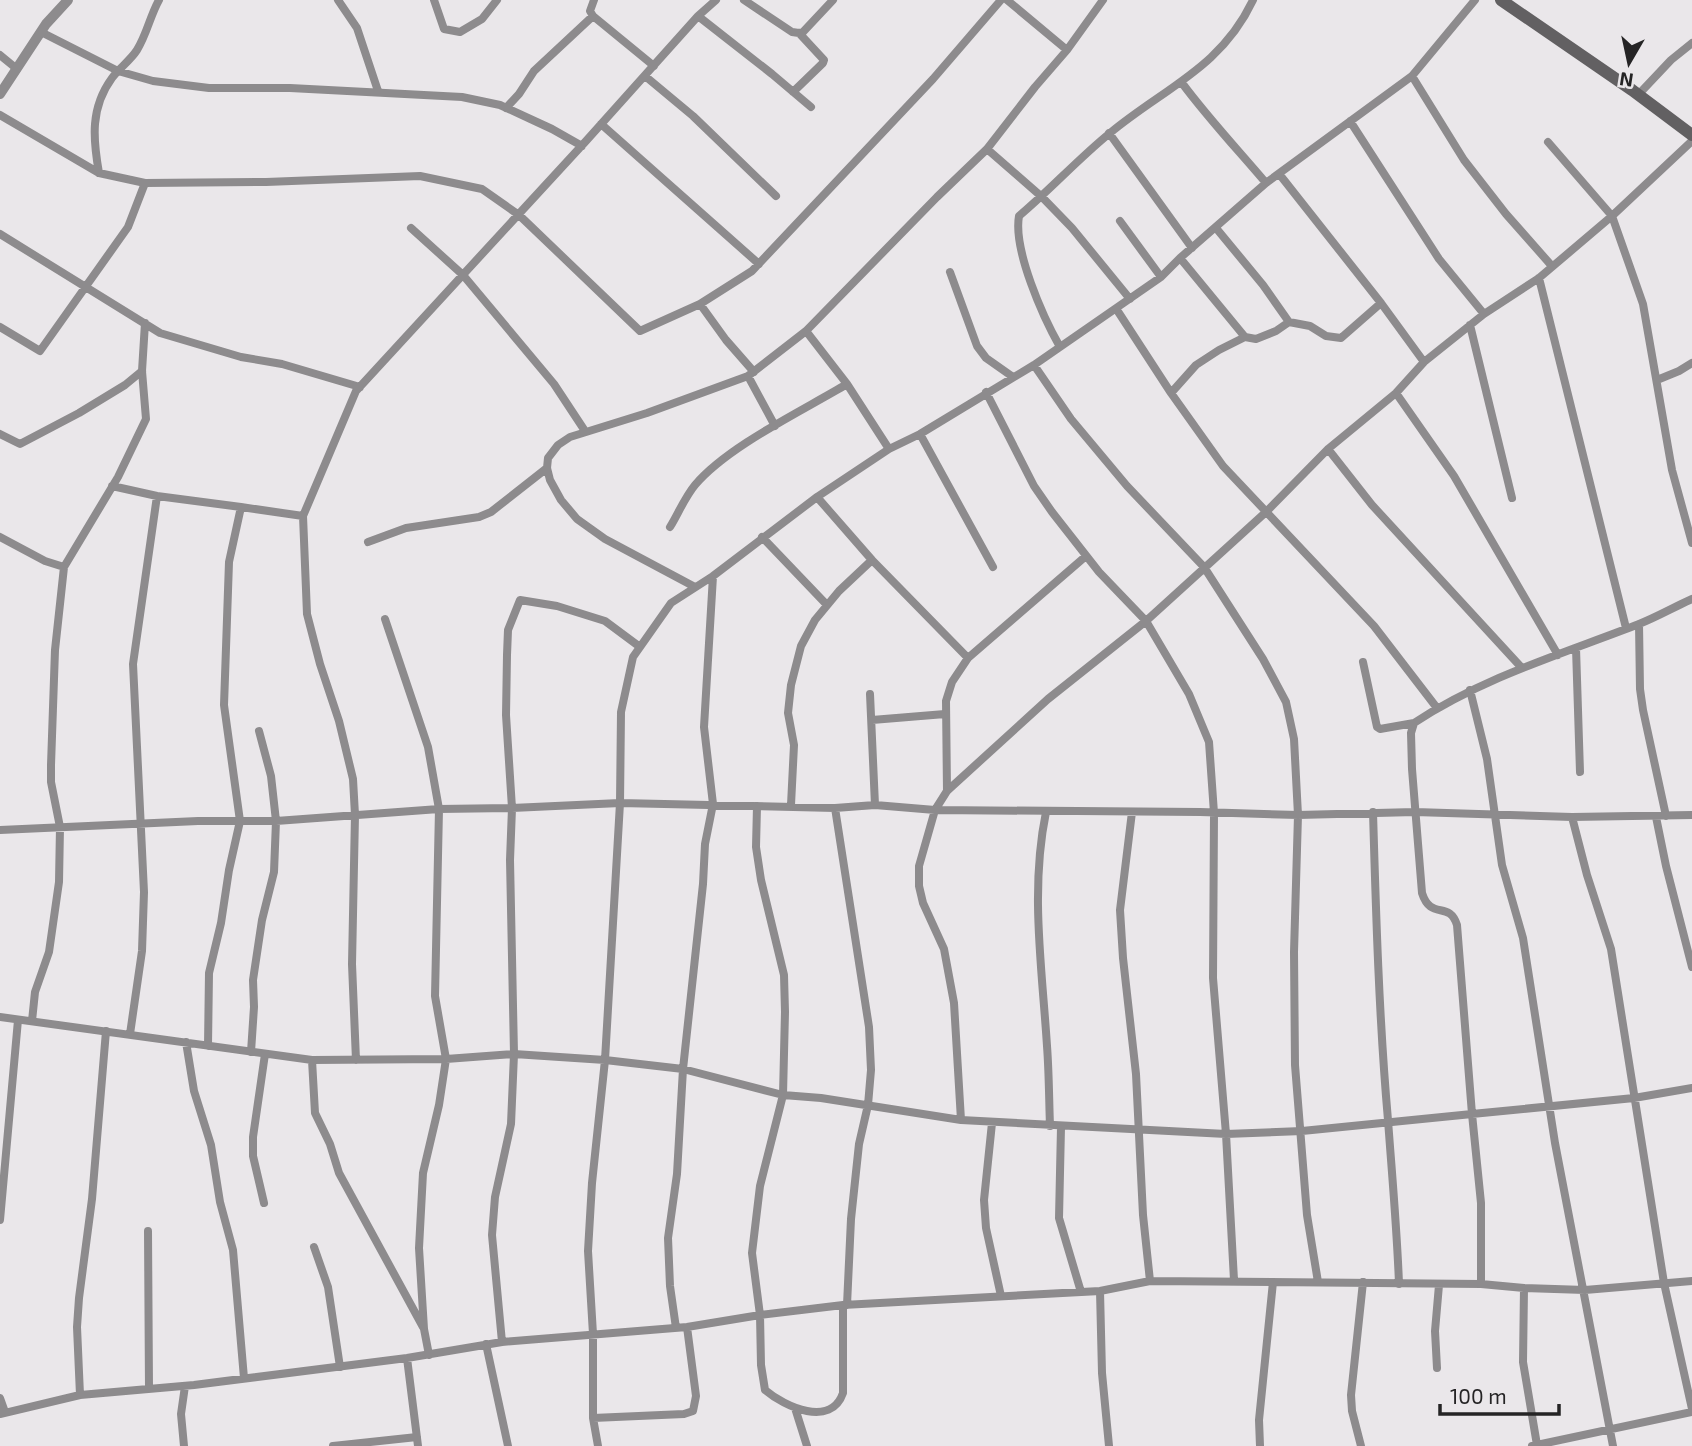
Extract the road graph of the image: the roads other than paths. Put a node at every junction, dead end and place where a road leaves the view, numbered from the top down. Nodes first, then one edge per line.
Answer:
1 (68, 0) edge
2 (159, 0) edge
3 (338, 0) edge
4 (434, 0) edge
5 (497, 0) edge
6 (594, 0) edge
7 (716, 0) edge
8 (744, 0) edge
9 (832, 0) edge
10 (1001, 0) edge
11 (1007, 0) edge
12 (1103, 0) edge
13 (1253, 0) edge
14 (1475, 0) edge
15 (1509, 2) edge
16 (593, 16) junction
17 (698, 16) junction
18 (41, 32) junction
19 (799, 33) junction
20 (1692, 43) edge
21 (1067, 50) junction
22 (0, 55) edge
23 (654, 66) junction
24 (17, 69) junction
25 (118, 71) junction
26 (645, 76) junction
27 (1412, 76) junction
28 (1182, 83) junction
29 (378, 91) junction
30 (793, 92) junction
31 (0, 94) edge
32 (1638, 95) junction
33 (811, 107) dead end
34 (506, 108) junction
35 (0, 115) edge
36 (1350, 121) junction
37 (601, 124) junction
38 (1109, 133) junction
39 (1692, 135) edge
40 (1692, 141) edge
41 (1549, 142) dead end
42 (582, 146) junction
43 (987, 149) junction
44 (99, 173) junction
45 (1280, 174) junction
46 (145, 183) junction
47 (1266, 184) junction
48 (776, 196) dead end
49 (1042, 197) junction
50 (519, 215) junction
51 (1612, 216) junction
52 (1120, 221) dead end
53 (411, 228) dead end
54 (1216, 228) junction
55 (0, 234) edge
56 (1192, 248) junction
57 (1180, 258) junction
58 (759, 264) junction
59 (1551, 265) junction
60 (950, 272) dead end
61 (463, 275) junction
62 (1161, 277) junction
63 (1539, 278) junction
64 (87, 286) junction
65 (1130, 299) junction
66 (1381, 303) junction
67 (700, 304) junction
68 (1117, 310) junction
69 (1484, 314) junction
70 (1289, 322) junction
71 (145, 323) junction
72 (1470, 325) junction
73 (0, 327) edge
74 (806, 331) junction
75 (1245, 337) junction
76 (1060, 347) junction
77 (1424, 362) junction
78 (1692, 363) edge
79 (1034, 365) junction
80 (142, 371) junction
81 (751, 374) junction
82 (1013, 377) junction
83 (1657, 380) junction
84 (847, 384) junction
85 (360, 387) junction
86 (986, 392) junction
87 (1171, 393) junction
88 (1396, 393) junction
89 (775, 426) junction
90 (585, 431) junction
91 (0, 434) edge
92 (920, 434) junction
93 (889, 449) junction
94 (1328, 449) junction
95 (547, 468) junction
96 (112, 486) junction
97 (157, 496) junction
98 (817, 497) junction
99 (1512, 498) dead end
100 (241, 507) junction
101 (1266, 512) junction
102 (303, 516) junction
103 (670, 527) dead end
104 (762, 537) junction
105 (0, 538) edge
106 (368, 542) dead end
107 (1692, 543) edge
108 (1086, 556) junction
109 (873, 560) junction
110 (64, 567) junction
111 (993, 567) dead end
112 (1204, 567) junction
113 (713, 576) junction
114 (695, 587) junction
115 (1692, 599) edge
116 (827, 605) junction
117 (385, 620) dead end
118 (1146, 621) junction
119 (1639, 624) junction
120 (1626, 628) junction
121 (640, 647) junction
122 (1577, 648) junction
123 (1558, 655) junction
124 (968, 658) junction
125 (1363, 662) dead end
126 (1521, 667) junction
127 (1470, 690) junction
128 (870, 694) dead end
129 (1437, 708) junction
130 (945, 714) junction
131 (872, 720) junction
132 (1414, 723) junction
133 (258, 731) dead end
134 (1580, 772) dead end
135 (947, 791) junction
136 (620, 803) junction
137 (713, 804) junction
138 (876, 805) junction
139 (757, 806) junction
140 (791, 806) junction
141 (835, 807) junction
142 (512, 808) junction
143 (439, 809) junction
144 (935, 810) junction
145 (1046, 812) junction
146 (1132, 812) junction
147 (1373, 812) junction
148 (1415, 812) junction
149 (1214, 813) junction
150 (1496, 813) junction
151 (355, 815) junction
152 (1298, 815) junction
153 (1692, 815) edge
154 (1572, 817) junction
155 (1661, 817) junction
156 (240, 821) junction
157 (276, 821) junction
158 (140, 824) junction
159 (60, 827) junction
160 (0, 830) edge
161 (1692, 967) edge
162 (0, 1017) edge
163 (19, 1020) junction
164 (32, 1021) junction
165 (106, 1031) junction
166 (130, 1034) junction
167 (186, 1042) junction
168 (208, 1046) junction
169 (251, 1052) junction
170 (265, 1054) junction
171 (514, 1054) junction
172 (446, 1059) junction
173 (312, 1060) junction
174 (356, 1060) junction
175 (605, 1060) junction
176 (684, 1069) junction
177 (1692, 1088) edge
178 (783, 1095) junction
179 (1633, 1098) junction
180 (868, 1105) junction
181 (1549, 1106) junction
182 (1472, 1114) junction
183 (961, 1120) junction
184 (1388, 1121) junction
185 (992, 1123) junction
186 (1050, 1126) junction
187 (1061, 1127) junction
188 (1140, 1130) junction
189 (1302, 1131) junction
190 (1226, 1134) junction
191 (264, 1203) dead end
192 (0, 1220) edge
193 (148, 1231) dead end
194 (314, 1247) dead end
195 (1234, 1280) junction
196 (1150, 1281) junction
197 (1692, 1281) edge
198 (1273, 1282) junction
199 (1318, 1282) junction
200 (1363, 1282) junction
201 (1664, 1283) junction
202 (1399, 1284) junction
203 (1482, 1284) junction
204 (1439, 1285) junction
205 (1524, 1288) junction
206 (1584, 1290) junction
207 (1100, 1291) junction
208 (1081, 1292) junction
209 (1001, 1296) junction
210 (845, 1305) junction
211 (760, 1315) junction
212 (687, 1327) junction
213 (676, 1328) junction
214 (424, 1329) junction
215 (593, 1334) junction
216 (502, 1342) junction
217 (486, 1344) junction
218 (429, 1355) junction
219 (407, 1358) junction
220 (340, 1367) junction
221 (1437, 1368) dead end
222 (244, 1378) junction
223 (185, 1385) junction
224 (149, 1389) junction
225 (80, 1395) junction
226 (0, 1398) edge
227 (794, 1408) junction
228 (1692, 1410) edge
229 (2, 1413) edge
230 (593, 1418) junction
231 (1609, 1430) junction
232 (417, 1441) edge
233 (184, 1446) edge
234 (333, 1446) edge
235 (508, 1446) edge
236 (597, 1446) edge
237 (807, 1446) edge
238 (1109, 1446) edge
239 (1260, 1446) edge
240 (1361, 1446) edge
241 (1534, 1446) edge
242 (1613, 1446) edge

1 - 18 street
2 - 25 street
3 - 29 street
4 - 5 street
6 - 16 street
7 - 17 street
8 - 19 street
9 - 19 street
10 - 58 street
11 - 21 street
12 - 21 street
13 - 28 street
14 - 27 street
15 - 32 main road
16 - 23 street
16 - 34 street
17 - 23 street
17 - 30 street
18 - 24 street
18 - 25 street
19 - 30 street
20 - 32 street
21 - 43 street
22 - 24 street
23 - 26 street
24 - 31 street
25 - 29 street
25 - 44 street
26 - 37 street
26 - 48 street
27 - 36 street
27 - 59 street
28 - 38 street
28 - 47 street
29 - 34 street
30 - 33 street
32 - 39 main road
34 - 42 street
35 - 44 street
36 - 45 street
36 - 69 street
37 - 42 street
37 - 58 street
38 - 49 street
38 - 56 street
40 - 51 street
41 - 51 street
42 - 50 street
43 - 49 street
43 - 74 street
44 - 46 street
45 - 47 street
45 - 66 street
46 - 50 street
46 - 64 street
47 - 54 street
49 - 65 street
49 - 76 street
50 - 61 street
50 - 67 street
51 - 59 street
51 - 83 street
52 - 62 street
53 - 61 street
54 - 56 street
54 - 70 street
55 - 64 street
56 - 57 street
57 - 62 street
57 - 75 street
58 - 67 street
59 - 63 street
60 - 82 street
61 - 85 street
61 - 90 street
62 - 65 street
63 - 69 street
63 - 120 street
64 - 71 street
64 - 73 street
65 - 68 street
66 - 70 street
66 - 77 street
67 - 81 street
68 - 76 street
68 - 87 street
69 - 72 street
70 - 75 street
71 - 80 street
71 - 85 street
72 - 77 street
72 - 99 street
74 - 81 street
74 - 84 street
75 - 87 street
76 - 79 street
77 - 88 street
78 - 83 street
79 - 82 street
79 - 112 street
80 - 91 street
80 - 96 street
81 - 89 street
81 - 90 street
82 - 86 street
83 - 107 street
84 - 89 street
84 - 93 street
85 - 102 street
86 - 92 street
86 - 108 street
87 - 101 street
88 - 94 street
88 - 123 street
89 - 103 street
90 - 95 street
92 - 93 street
92 - 111 street
93 - 98 street
94 - 101 street
94 - 126 street
95 - 106 street
95 - 114 street
96 - 97 street
96 - 110 street
97 - 100 street
97 - 158 street
98 - 104 street
98 - 109 street
100 - 102 street
100 - 156 street
101 - 112 street
101 - 129 street
102 - 151 street
104 - 113 street
104 - 116 street
105 - 110 street
108 - 118 street
108 - 124 street
109 - 116 street
109 - 124 street
110 - 159 street
112 - 118 street
112 - 152 street
113 - 114 street
113 - 137 street
114 - 121 street
115 - 119 street
116 - 140 street
117 - 143 street
118 - 135 street
118 - 149 street
119 - 120 street
119 - 155 street
120 - 122 street
121 - 136 street
121 - 142 street
122 - 123 street
122 - 134 street
123 - 126 street
124 - 130 street
125 - 132 street
126 - 127 street
127 - 129 street
127 - 150 street
128 - 131 street
129 - 132 street
130 - 131 street
130 - 135 street
131 - 138 street
132 - 148 street
133 - 157 street
135 - 144 street
136 - 137 street
136 - 142 street
136 - 175 street
137 - 139 street
137 - 176 street
138 - 141 street
138 - 144 street
139 - 140 street
139 - 178 street
140 - 141 street
141 - 180 street
142 - 143 street
142 - 171 street
143 - 151 street
143 - 172 street
144 - 145 street
144 - 183 street
145 - 146 street
145 - 186 street
146 - 149 street
146 - 188 street
147 - 148 street
147 - 152 street
147 - 184 street
148 - 150 street
148 - 182 street
149 - 152 street
149 - 190 street
150 - 154 street
150 - 181 street
151 - 157 street
151 - 174 street
152 - 189 street
153 - 155 street
154 - 155 street
154 - 179 street
155 - 161 street
156 - 157 street
156 - 158 street
156 - 168 street
157 - 169 street
158 - 159 street
158 - 166 street
159 - 160 street
159 - 164 street
162 - 163 street
163 - 164 street
163 - 192 street
164 - 165 street
165 - 166 street
165 - 225 street
166 - 167 street
167 - 168 street
167 - 222 street
168 - 169 street
169 - 170 street
170 - 173 street
170 - 191 street
171 - 172 street
171 - 175 street
171 - 216 street
172 - 174 street
172 - 214 street
173 - 174 street
173 - 214 street
175 - 176 street
175 - 215 street
176 - 178 street
176 - 213 street
177 - 179 street
178 - 180 street
178 - 211 street
179 - 181 street
179 - 201 street
180 - 183 street
180 - 210 street
181 - 182 street
181 - 206 street
182 - 184 street
182 - 203 street
183 - 185 street
184 - 189 street
184 - 202 street
185 - 186 street
185 - 209 street
186 - 187 street
187 - 188 street
187 - 208 street
188 - 190 street
188 - 196 street
189 - 190 street
189 - 199 street
190 - 195 street
193 - 224 street
194 - 220 street
195 - 196 street
195 - 198 street
196 - 207 street
197 - 201 street
198 - 199 street
198 - 239 street
199 - 200 street
200 - 202 street
200 - 240 street
201 - 206 street
201 - 228 street
202 - 204 street
203 - 204 street
203 - 205 street
204 - 221 street
205 - 206 street
205 - 241 street
206 - 231 street
207 - 208 street
207 - 238 street
208 - 209 street
209 - 210 street
210 - 211 street
210 - 227 street
211 - 212 street
211 - 227 street
212 - 213 street
212 - 230 street
213 - 215 street
214 - 218 street
215 - 216 street
215 - 230 street
216 - 217 street
217 - 218 street
217 - 235 street
218 - 219 street
219 - 220 street
219 - 232 street
220 - 222 street
222 - 223 street
223 - 224 street
223 - 233 street
224 - 225 street
225 - 229 street
226 - 229 street
227 - 237 street
228 - 231 street
230 - 236 street
231 - 241 street
231 - 242 street
232 - 234 street

